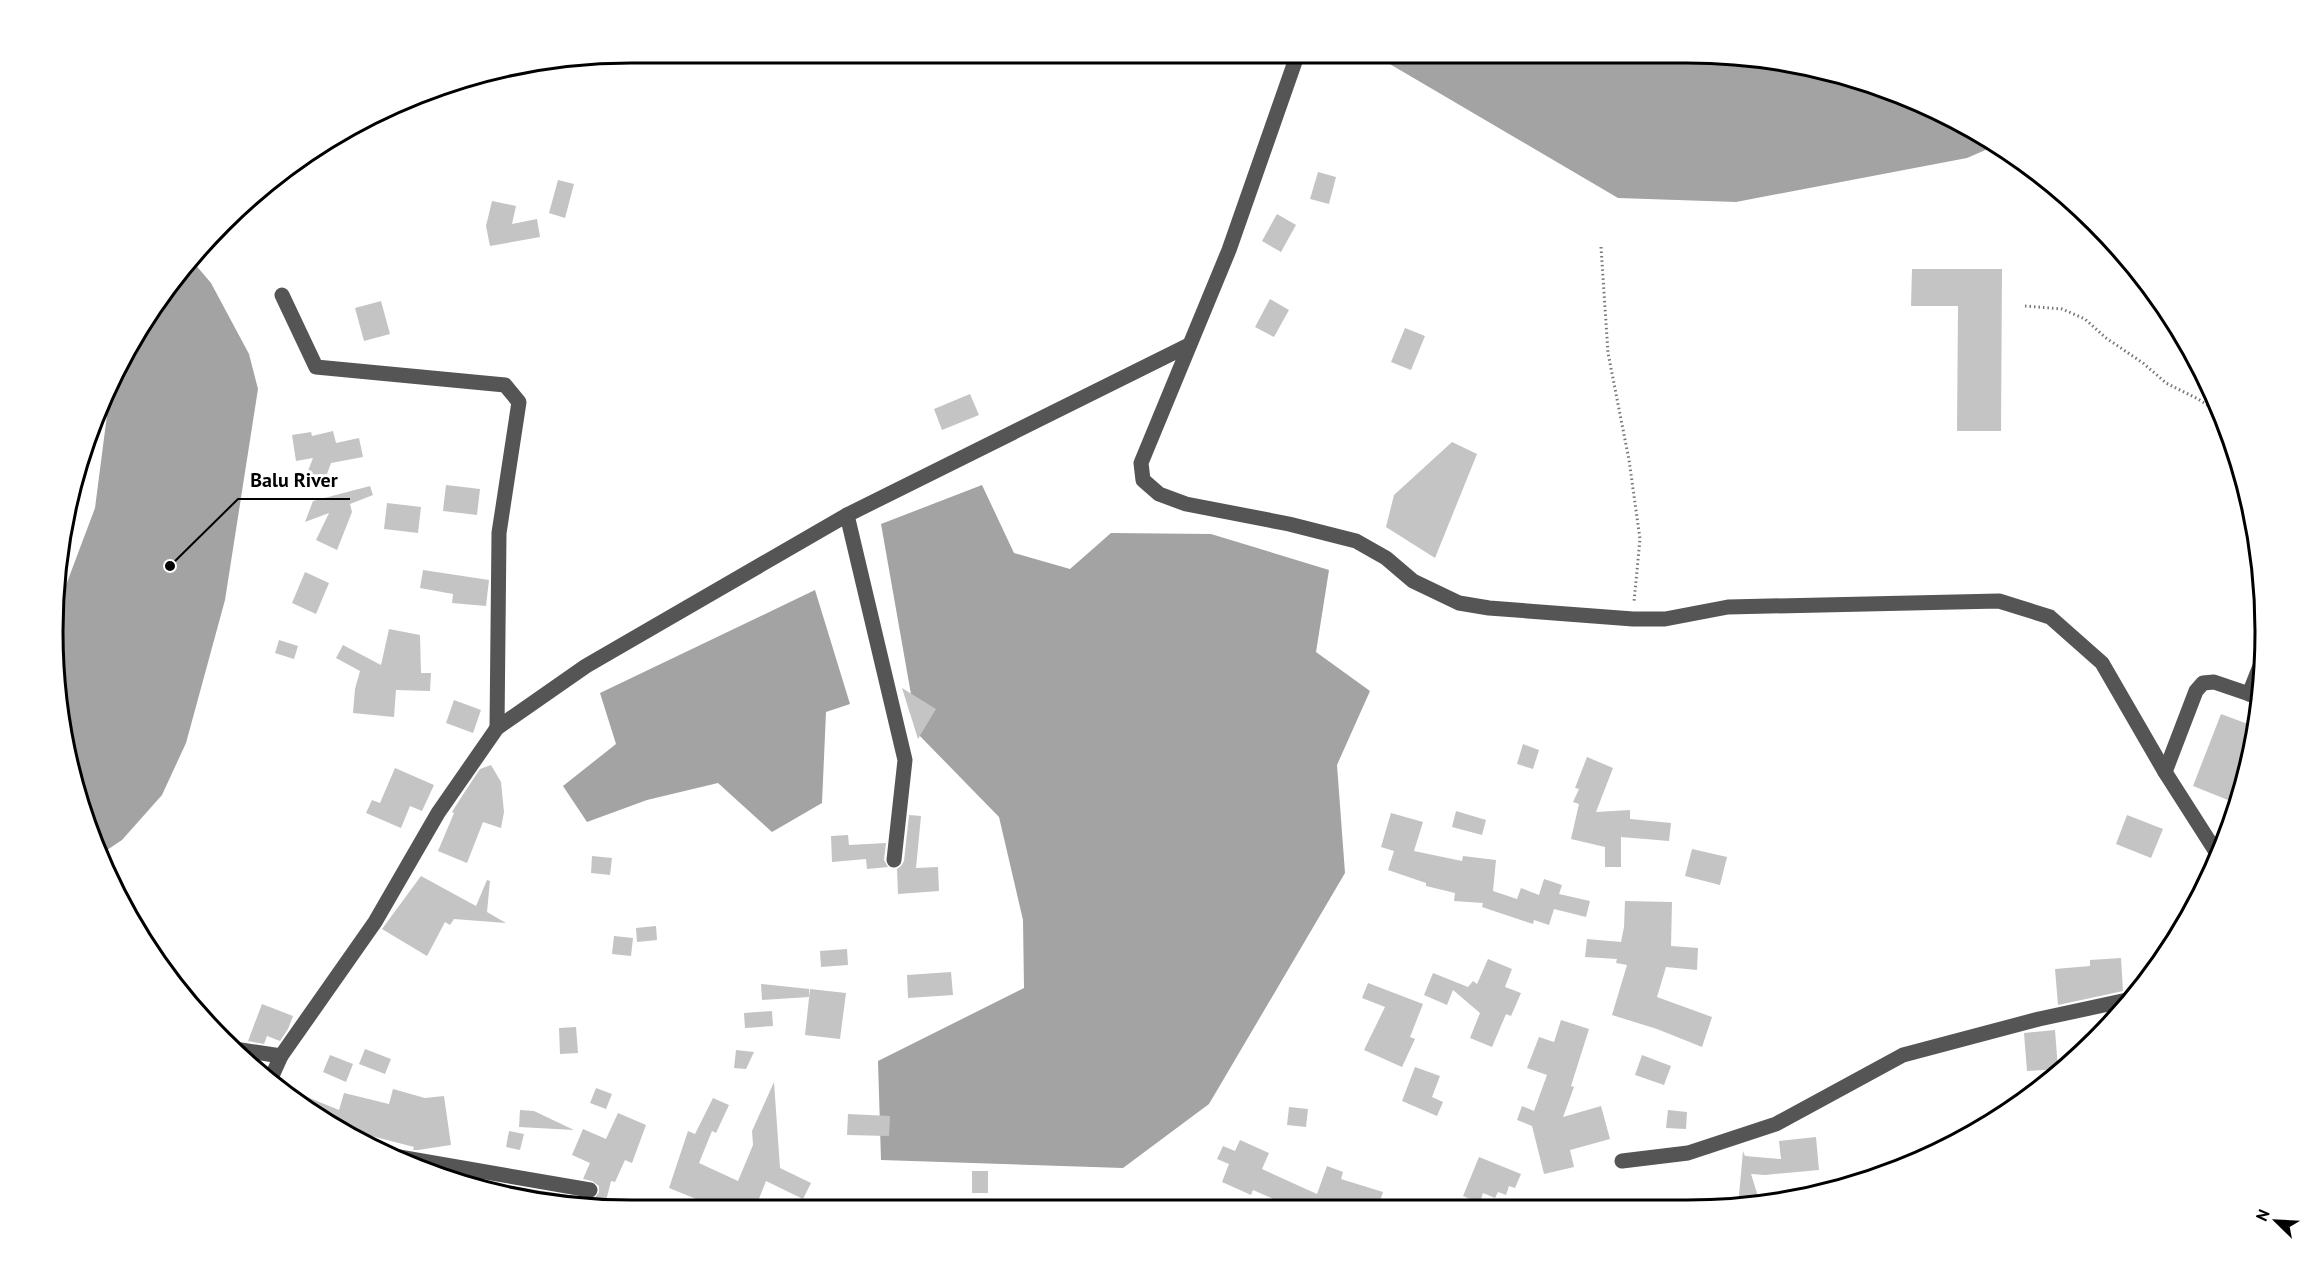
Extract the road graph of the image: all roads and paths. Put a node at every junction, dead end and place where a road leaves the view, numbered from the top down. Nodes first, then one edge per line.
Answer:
1 (1294, 63) edge
2 (1601, 247) dead end
3 (282, 295) dead end
4 (2025, 306) dead end
5 (1190, 345) junction
6 (2208, 405) edge
7 (847, 515) junction
8 (1633, 619) junction
9 (2251, 695) edge
10 (497, 728) junction
11 (2165, 772) junction
12 (2213, 847) edge
13 (894, 860) dead end
14 (2117, 1002) edge
15 (249, 1051) edge
16 (281, 1056) junction
17 (273, 1073) edge
18 (1622, 1161) dead end
19 (427, 1162) edge
20 (590, 1190) dead end

1 - 5 street
2 - 8 path
3 - 10 street
4 - 6 path
5 - 7 street
5 - 8 street
7 - 10 street
7 - 13 street
8 - 11 street
9 - 11 street
10 - 16 street
11 - 12 street
14 - 18 street
15 - 16 street
16 - 17 street
19 - 20 street

